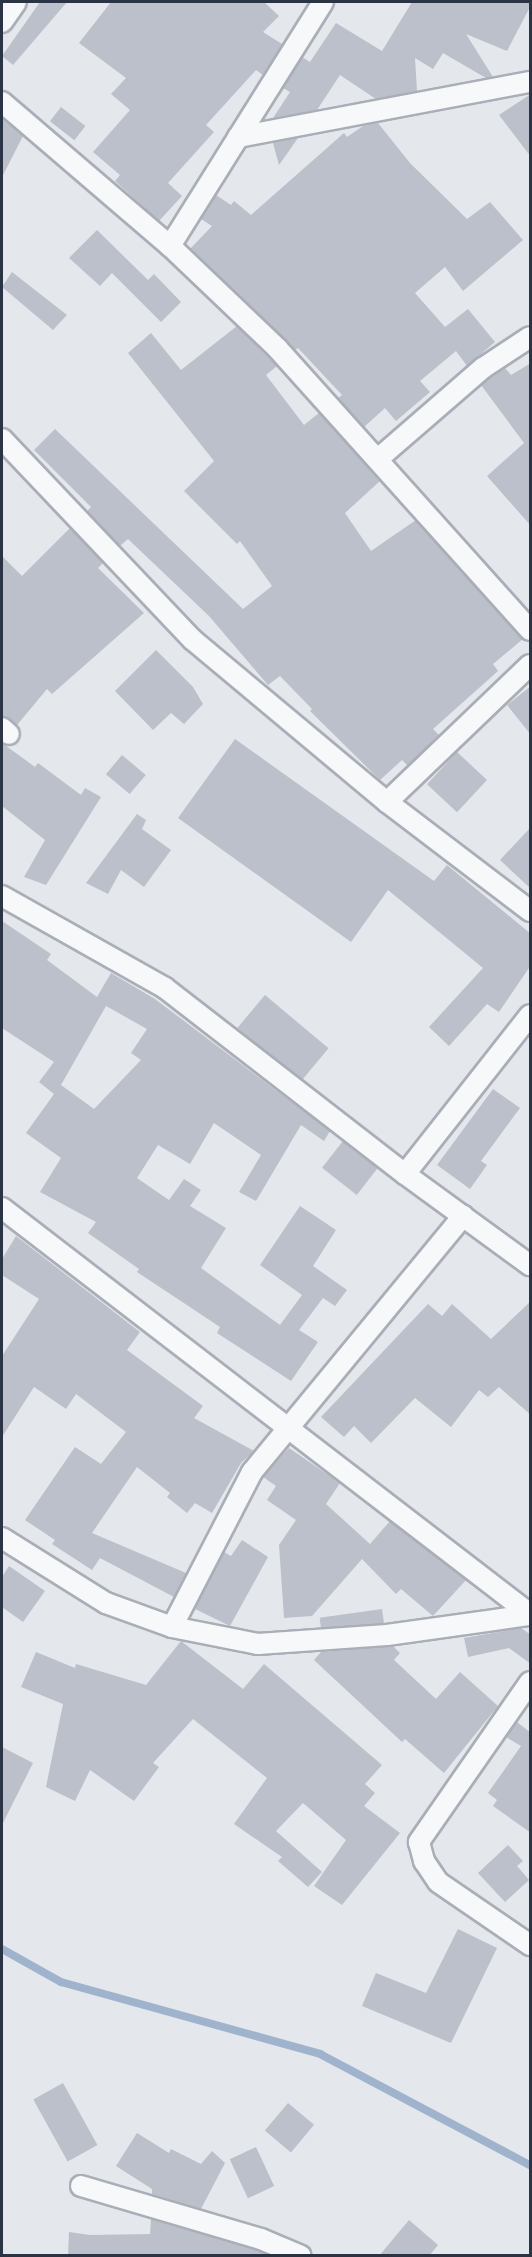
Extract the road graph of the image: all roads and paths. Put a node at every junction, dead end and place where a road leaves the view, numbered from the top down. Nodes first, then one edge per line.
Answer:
1 (16, 2) edge
2 (323, 2) edge
3 (2, 22) edge
4 (531, 82) edge
5 (2, 102) edge
6 (238, 137) junction
7 (170, 246) junction
8 (531, 337) edge
9 (2, 439) edge
10 (379, 458) junction
11 (531, 630) edge
12 (531, 665) edge
13 (387, 802) junction
14 (2, 896) edge
15 (531, 911) edge
16 (531, 1015) edge
17 (405, 1174) junction
18 (2, 1208) edge
19 (463, 1216) junction
20 (531, 1264) edge
21 (290, 1428) junction
22 (2, 1538) edge
23 (531, 1615) edge
24 (172, 1627) junction
25 (531, 1682) edge
26 (531, 1944) edge
27 (81, 2186) dead end
28 (301, 2256) edge

1 - 3 street
2 - 6 street
4 - 6 street
5 - 7 street
6 - 7 street
7 - 10 street
8 - 10 street
9 - 13 street
10 - 11 street
12 - 13 street
13 - 15 street
14 - 17 street
16 - 17 street
17 - 19 street
18 - 21 street
19 - 20 street
19 - 21 street
21 - 23 street
21 - 24 street
22 - 24 street
23 - 24 street
25 - 26 street
27 - 28 street

